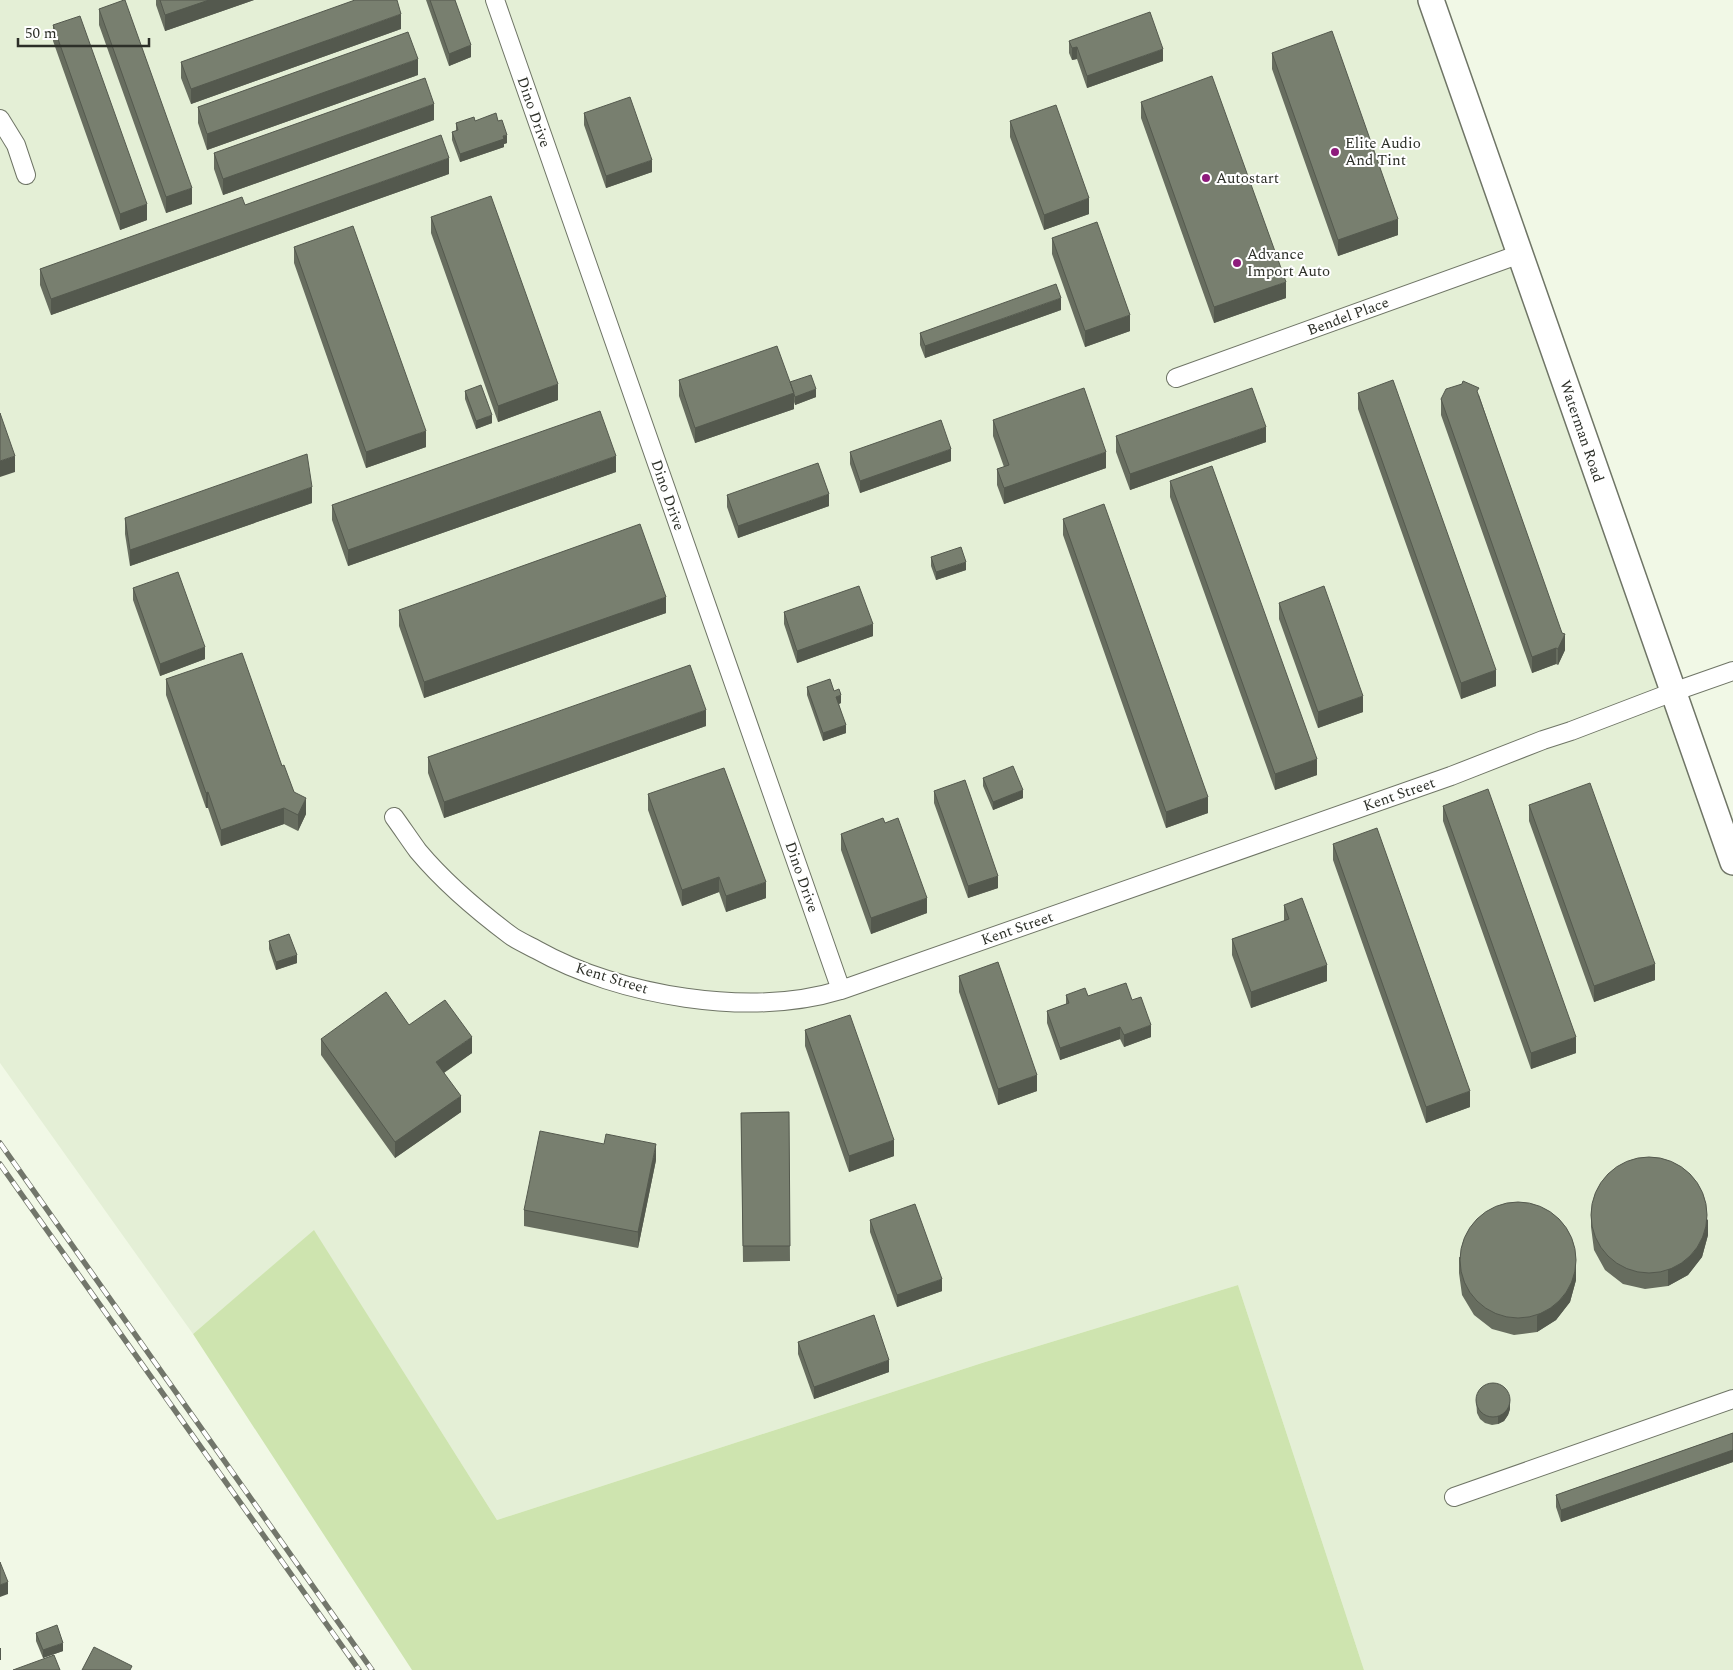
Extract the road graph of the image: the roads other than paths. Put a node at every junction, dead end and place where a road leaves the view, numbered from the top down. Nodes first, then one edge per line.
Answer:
1 (495, 0) edge
2 (1431, 0) edge
3 (0, 119) edge
4 (26, 175) dead end
5 (1520, 254) junction
6 (1176, 378) dead end
7 (1733, 671) edge
8 (1673, 692) junction
9 (394, 817) dead end
10 (1733, 862) edge
11 (841, 990) junction
12 (1733, 1399) edge
13 (1454, 1497) dead end

1 - 11 street, Dino Drive
2 - 5 main road, Waterman Road
3 - 4 street
5 - 6 street, Bendel Place
5 - 8 main road, Waterman Road
7 - 8 street, Kent Street
8 - 10 main road, Waterman Road
8 - 11 street, Kent Street
9 - 11 street, Kent Street
12 - 13 street

